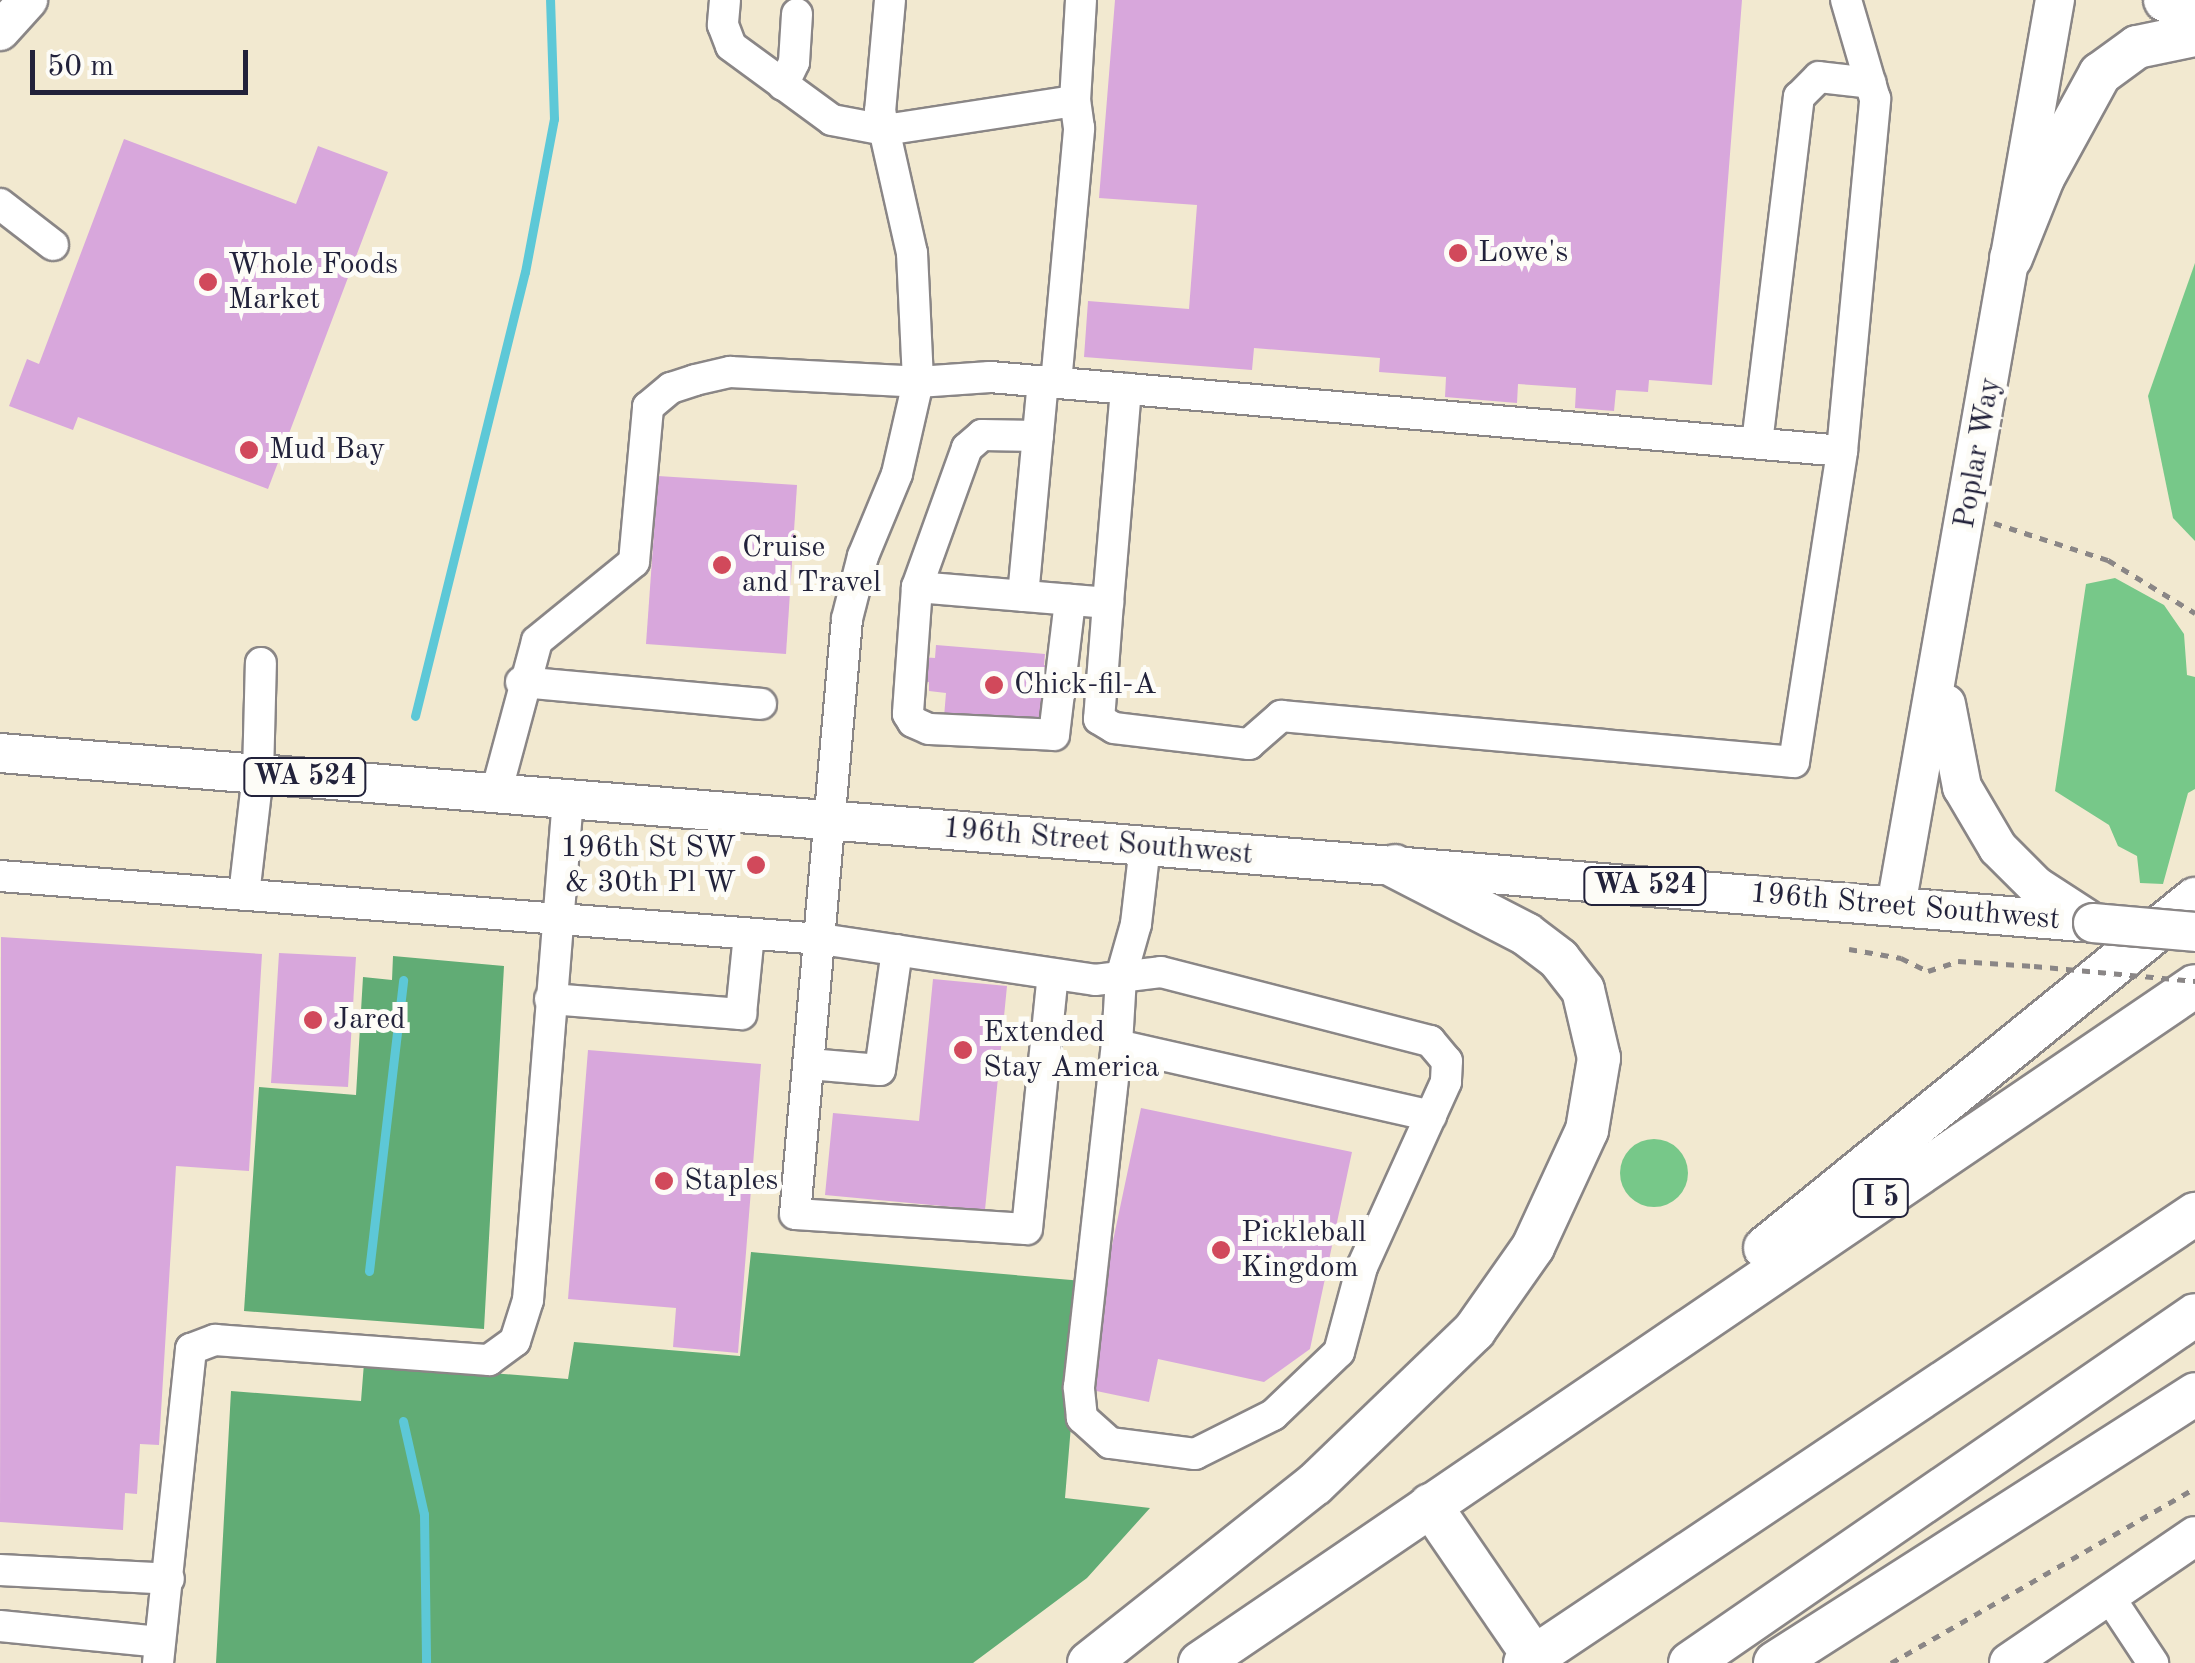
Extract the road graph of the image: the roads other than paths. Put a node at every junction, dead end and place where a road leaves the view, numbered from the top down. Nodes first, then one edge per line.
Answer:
1 (28, 0) edge
2 (725, 0) edge
3 (890, 0) edge
4 (1081, 0) edge
5 (1846, 0) edge
6 (2055, 0) edge
7 (2165, 0) edge
8 (796, 14) dead end
9 (2195, 15) edge
10 (0, 31) edge
11 (2195, 35) edge
12 (1871, 84) junction
13 (783, 85) junction
14 (1075, 101) junction
15 (884, 130) junction
16 (0, 204) edge
17 (53, 245) dead end
18 (2011, 258) junction
19 (918, 382) junction
20 (1050, 383) junction
21 (1126, 389) junction
22 (1038, 436) junction
23 (1757, 443) junction
24 (1842, 451) junction
25 (916, 587) junction
26 (1022, 596) junction
27 (1070, 600) junction
28 (1108, 603) junction
29 (1943, 661) junction
30 (261, 663) dead end
31 (521, 682) junction
32 (761, 704) dead end
33 (0, 753) edge
34 (258, 774) junction
35 (496, 793) junction
36 (568, 799) junction
37 (828, 819) junction
38 (1144, 846) junction
39 (1394, 866) junction
40 (0, 876) edge
41 (244, 896) junction
42 (2195, 899) edge
43 (1896, 906) junction
44 (556, 920) junction
45 (2093, 923) junction
46 (2195, 932) edge
47 (749, 934) junction
48 (821, 939) junction
49 (898, 950) junction
50 (1053, 974) junction
51 (1121, 977) junction
52 (2195, 983) edge
53 (550, 999) junction
54 (1117, 1045) junction
55 (809, 1064) junction
56 (1430, 1116) junction
57 (2195, 1214) edge
58 (2195, 1315) edge
59 (2195, 1394) edge
60 (1568, 1411) junction
61 (1430, 1505) junction
62 (2195, 1536) edge
63 (0, 1570) edge
64 (169, 1578) junction
65 (2108, 1595) junction
66 (0, 1626) edge
67 (158, 1653) edge
68 (1529, 1660) edge
69 (1089, 1663) edge
70 (1200, 1663) edge
71 (1690, 1663) edge
72 (1775, 1663) edge
73 (2009, 1663) edge
74 (2153, 1663) edge

1 - 10 main road
2 - 13 lane
3 - 15 lane
4 - 14 lane
5 - 12 lane
6 - 18 main road, Poplar Way
7 - 9 highway
8 - 13 lane
11 - 18 highway
12 - 23 lane
12 - 24 lane
13 - 15 lane
14 - 15 lane
14 - 20 lane
15 - 19 lane
16 - 17 lane
18 - 29 main road, Poplar Way
19 - 20 lane
19 - 31 lane
19 - 37 lane
20 - 21 lane
20 - 22 lane
21 - 23 lane
21 - 28 lane
22 - 25 lane
22 - 26 lane
23 - 24 lane
24 - 28 lane
25 - 26 lane
25 - 27 lane
26 - 27 lane
27 - 28 lane
29 - 43 main road, Poplar Way
29 - 45 main road
30 - 34 lane
31 - 32 lane
31 - 35 lane
33 - 34 main road, 196th Street Southwest / WA 524
34 - 35 main road, 196th Street Southwest / WA 524
34 - 41 lane
35 - 36 main road, 196th Street Southwest / WA 524
36 - 37 main road, 196th Street Southwest / WA 524
36 - 44 lane
37 - 38 main road, 196th Street Southwest / WA 524
37 - 48 lane
38 - 39 main road, 196th Street Southwest / WA 524
38 - 51 lane
39 - 43 main road, 196th Street Southwest / WA 524
39 - 69 highway
40 - 41 lane
41 - 44 lane
42 - 60 highway
43 - 45 main road, 196th Street Southwest / WA 524
44 - 47 lane
44 - 53 lane
45 - 46 main road, 196th Street Southwest / WA 524, bridge
47 - 48 lane
47 - 53 lane
48 - 49 lane
48 - 55 lane
49 - 50 lane
49 - 55 lane
50 - 51 lane
50 - 55 lane
51 - 54 lane
51 - 56 lane
52 - 60 highway, I 5
53 - 64 lane
54 - 56 lane
54 - 56 lane
57 - 68 highway
58 - 71 highway
59 - 72 highway
60 - 61 highway, I 5
61 - 68 highway
61 - 70 highway, I 5
62 - 65 main road
63 - 64 lane
64 - 67 lane
65 - 73 main road
65 - 74 lane
66 - 67 lane

